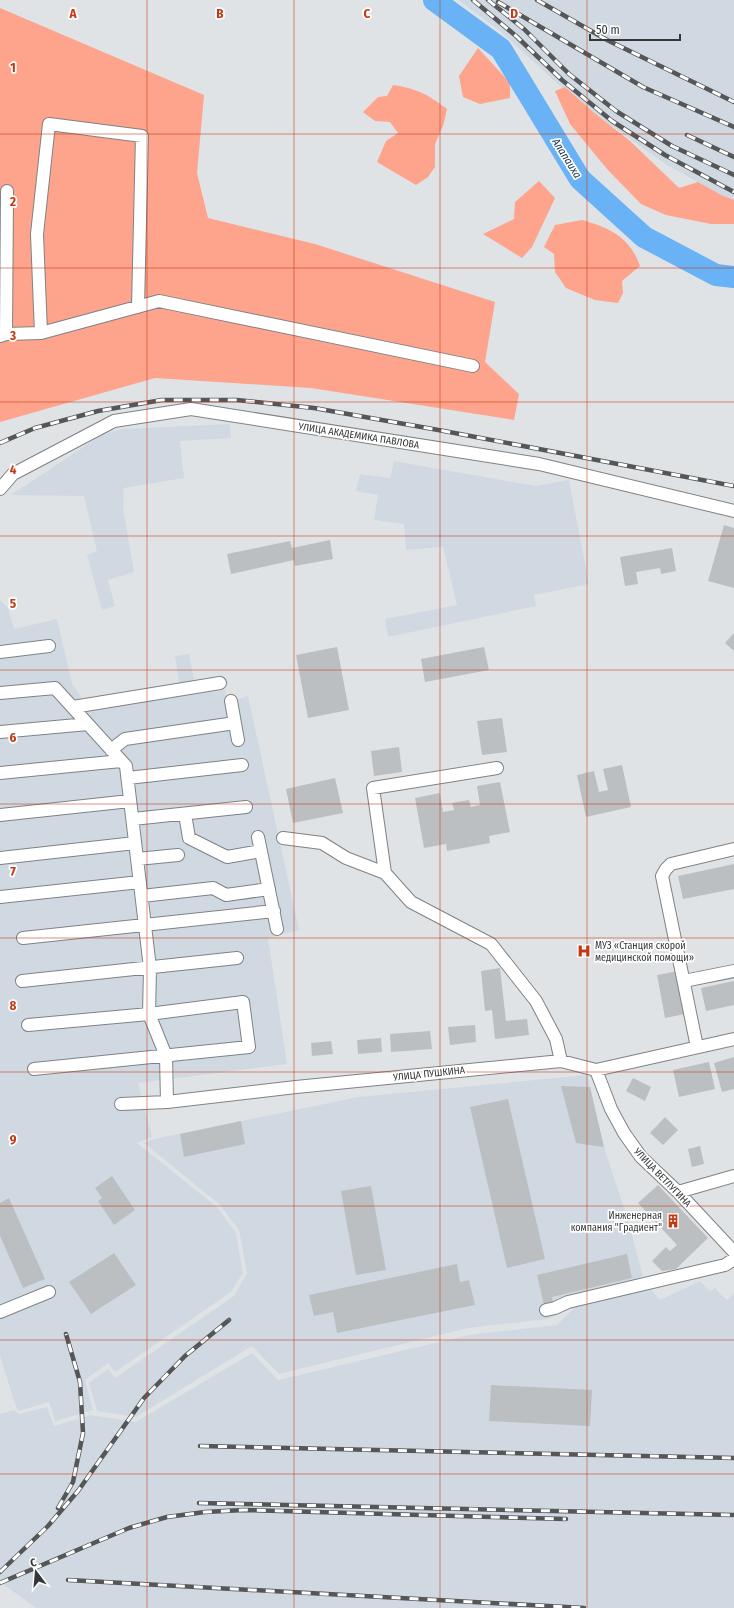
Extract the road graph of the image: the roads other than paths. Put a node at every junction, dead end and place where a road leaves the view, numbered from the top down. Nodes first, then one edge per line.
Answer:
1 (8, 191) dead end
2 (138, 307) junction
3 (41, 333) junction
4 (3, 335) edge
5 (473, 366) dead end
6 (0, 489) edge
7 (734, 511) edge
8 (50, 646) dead end
9 (0, 652) edge
10 (220, 684) dead end
11 (0, 693) edge
12 (231, 702) dead end
13 (73, 708) junction
14 (235, 723) junction
15 (88, 724) junction
16 (0, 732) edge
17 (238, 740) dead end
18 (111, 750) junction
19 (121, 761) junction
20 (242, 765) dead end
21 (497, 768) dead end
22 (0, 773) edge
23 (128, 778) junction
24 (130, 801) junction
25 (246, 807) dead end
26 (185, 814) junction
27 (0, 815) edge
28 (132, 819) junction
29 (258, 837) dead end
30 (282, 838) dead end
31 (135, 843) junction
32 (734, 849) edge
33 (261, 851) junction
34 (178, 855) dead end
35 (0, 858) edge
36 (137, 859) junction
37 (385, 873) junction
38 (140, 882) junction
39 (269, 889) junction
40 (142, 896) junction
41 (0, 897) edge
42 (274, 911) junction
43 (145, 925) junction
44 (277, 929) dead end
45 (23, 938) dead end
46 (237, 958) dead end
47 (150, 968) junction
48 (734, 971) edge
49 (22, 981) dead end
50 (684, 981) junction
51 (148, 1014) junction
52 (28, 1025) dead end
53 (734, 1039) edge
54 (697, 1047) junction
55 (166, 1056) junction
56 (561, 1061) junction
57 (34, 1070) dead end
58 (596, 1070) junction
59 (167, 1102) junction
60 (121, 1104) dead end
61 (734, 1176) edge
62 (678, 1192) junction
63 (734, 1252) edge
64 (734, 1259) edge
65 (49, 1292) dead end
66 (546, 1310) dead end
67 (0, 1312) edge

1 - 4 street
2 - 3 street
2 - 3 street
2 - 5 street
3 - 4 street
6 - 7 street, УЛИЦА АКАДЕМИКА ПАВЛОВА
8 - 9 street
10 - 13 street
11 - 13 street
12 - 14 street
13 - 15 street
14 - 17 street
14 - 18 street
15 - 16 street
15 - 18 street
18 - 19 street
19 - 22 street
19 - 23 street
20 - 23 street
21 - 37 street
23 - 24 street
24 - 27 street
24 - 28 street
25 - 26 street
26 - 28 street
26 - 33 street
28 - 31 street
29 - 33 street
30 - 37 street
31 - 35 street
31 - 36 street
32 - 50 street
33 - 39 street
34 - 36 street
36 - 38 street
37 - 56 street
38 - 40 street
38 - 41 street
39 - 40 street
39 - 42 street
40 - 43 street
42 - 43 street
42 - 44 street
43 - 45 street
43 - 47 street
46 - 47 street
47 - 49 street
47 - 51 street
48 - 50 street
50 - 54 street
51 - 52 street
51 - 55 street
51 - 55 street
53 - 54 street, УЛИЦА ПУШКИНА
54 - 58 street, УЛИЦА ПУШКИНА
55 - 57 street
55 - 59 street
56 - 58 street, УЛИЦА ПУШКИНА
56 - 59 street, УЛИЦА ПУШКИНА
58 - 62 street, УЛИЦА ВЕТЛУГИНА
59 - 60 street, УЛИЦА ПУШКИНА
61 - 62 street
62 - 63 street, УЛИЦА ВЕТЛУГИНА
64 - 66 street
65 - 67 street

